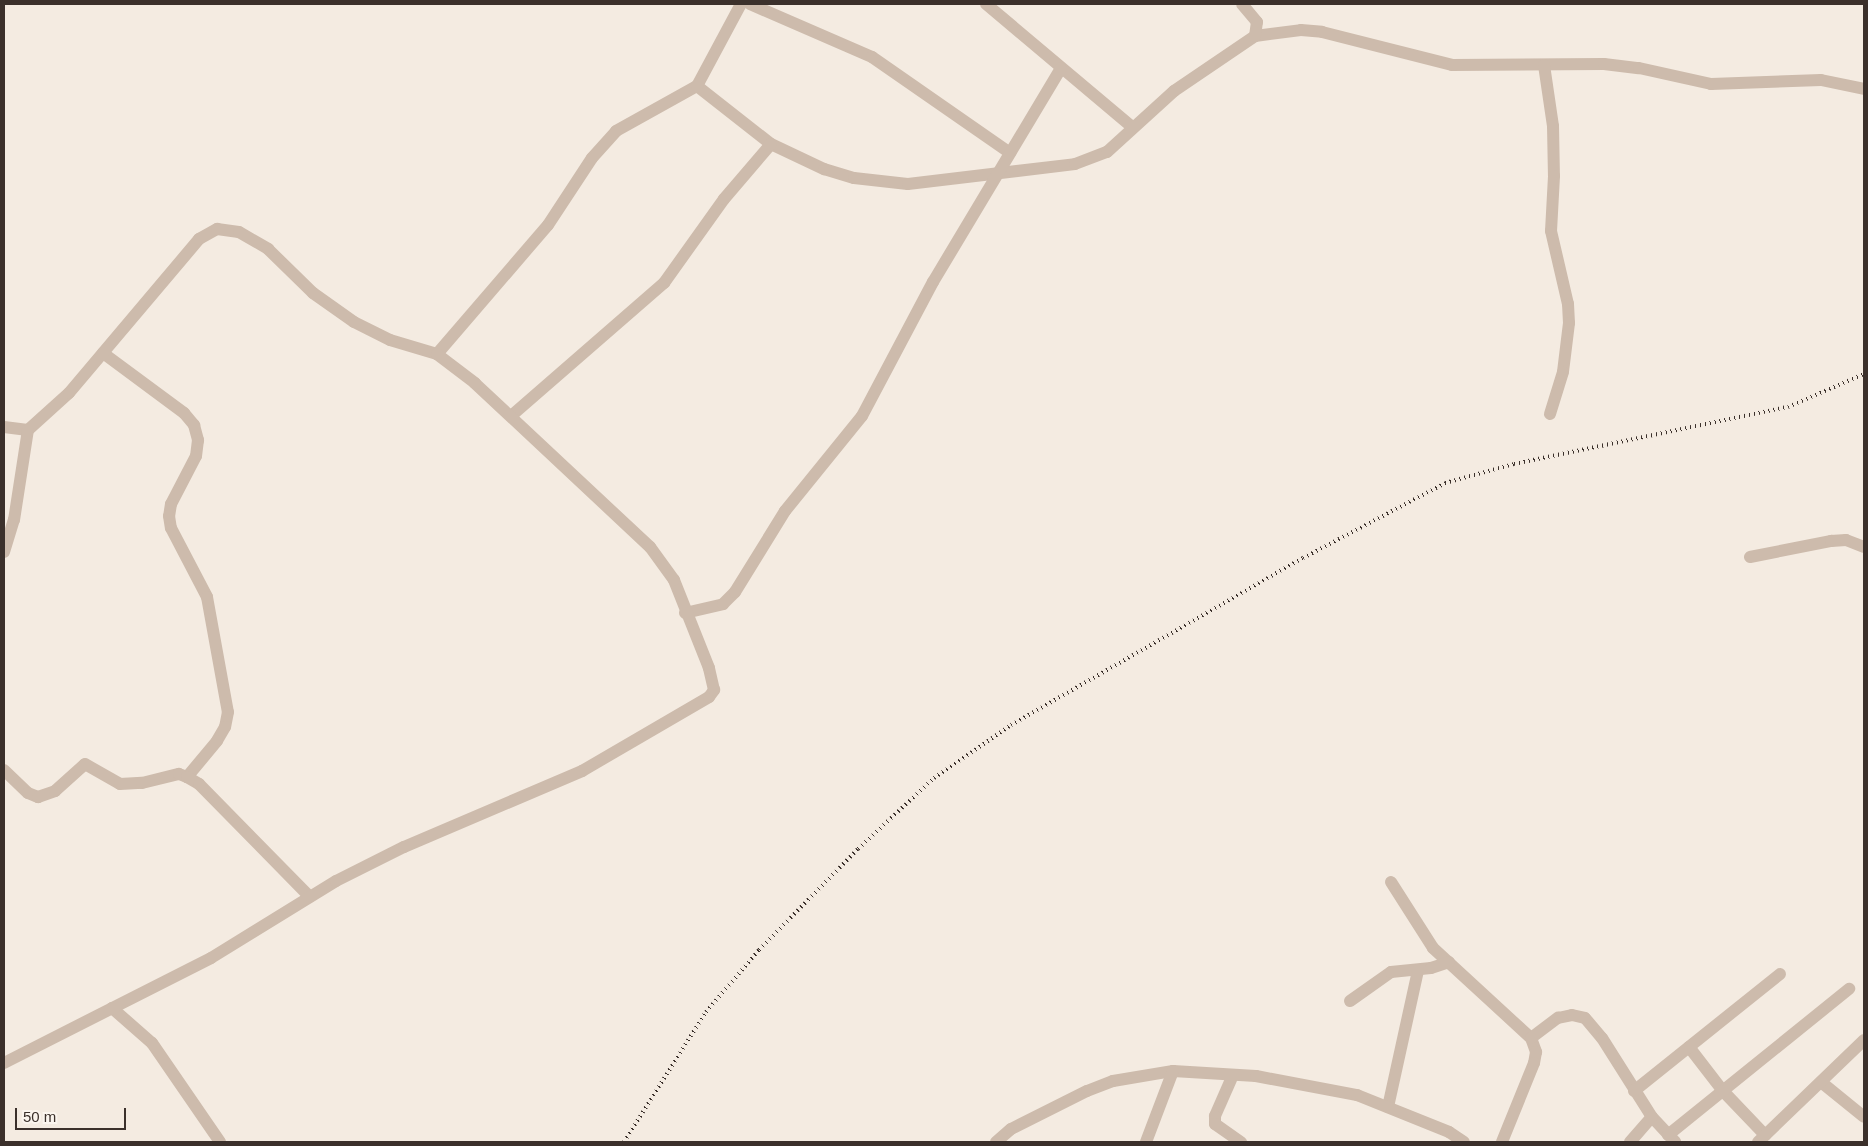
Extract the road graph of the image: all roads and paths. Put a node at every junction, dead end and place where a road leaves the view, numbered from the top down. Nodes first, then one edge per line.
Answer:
1 (741, 4) edge
2 (750, 4) edge
3 (986, 4) edge
4 (1242, 4) edge
5 (1255, 36) junction
6 (1544, 64) junction
7 (1061, 68) junction
8 (696, 86) junction
9 (1864, 89) edge
10 (1133, 128) junction
11 (771, 144) junction
12 (1010, 153) junction
13 (996, 175) junction
14 (103, 353) junction
15 (437, 354) junction
16 (1550, 414) dead end
17 (511, 416) junction
18 (4, 427) edge
19 (28, 430) junction
20 (1864, 547) edge
21 (4, 552) edge
22 (1750, 557) dead end
23 (685, 613) junction
24 (4, 770) edge
25 (187, 777) junction
26 (1391, 882) dead end
27 (310, 897) junction
28 (1450, 962) junction
29 (1418, 970) junction
30 (1780, 974) dead end
31 (1849, 989) dead end
32 (1350, 1001) dead end
33 (112, 1008) junction
34 (1531, 1038) junction
35 (1864, 1040) edge
36 (1689, 1047) junction
37 (4, 1063) edge
38 (1173, 1071) junction
39 (1233, 1074) junction
40 (1821, 1082) junction
41 (1634, 1091) junction
42 (1723, 1091) junction
43 (1388, 1107) junction
44 (1652, 1117) junction
45 (1864, 1117) edge
46 (1761, 1138) edge
47 (1671, 1139) edge
48 (220, 1142) edge
49 (996, 1142) edge
50 (1146, 1142) edge
51 (1241, 1142) edge
52 (1464, 1142) edge
53 (1502, 1142) edge
54 (1630, 1142) edge

1 - 8 street
2 - 12 street
3 - 7 street
4 - 5 street
5 - 6 street
5 - 10 street
6 - 9 street
6 - 16 street
7 - 10 street
7 - 12 street
8 - 11 street
8 - 15 street
10 - 13 street
11 - 13 street
11 - 17 street
12 - 13 street
13 - 23 street
14 - 15 street
14 - 19 street
14 - 25 street
15 - 17 street
17 - 23 street
18 - 19 street
19 - 21 street
20 - 22 street
23 - 27 street
24 - 25 street
25 - 27 street
26 - 28 street
27 - 33 street
28 - 29 street
28 - 34 street
29 - 32 street
29 - 43 street
30 - 36 street
31 - 42 street
33 - 37 street
33 - 48 street
34 - 41 street
34 - 53 street
35 - 40 street
36 - 41 street
36 - 42 street
38 - 39 street
38 - 49 street
38 - 50 street
39 - 43 street
39 - 51 street
40 - 45 street
40 - 46 street
41 - 44 street
42 - 46 street
42 - 47 street
43 - 52 street
44 - 47 street
44 - 54 street

